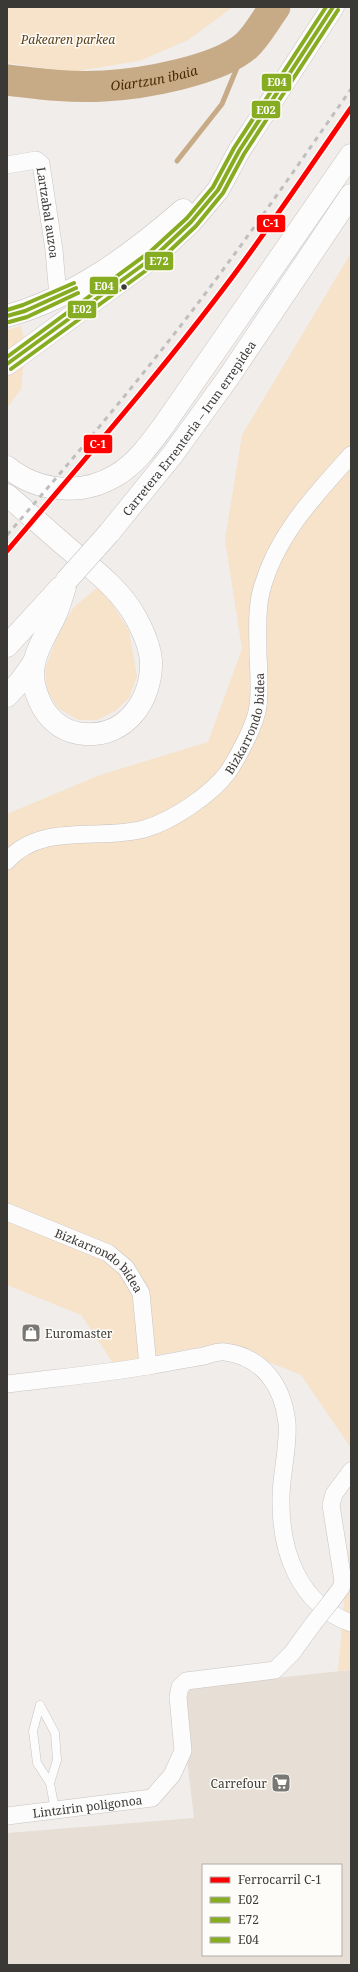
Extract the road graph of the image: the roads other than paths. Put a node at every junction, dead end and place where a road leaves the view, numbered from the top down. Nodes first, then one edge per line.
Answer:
1 (333, 7) edge
2 (239, 151) junction
3 (351, 155) edge
4 (7, 166) edge
5 (351, 195) edge
6 (58, 297) junction
7 (7, 316) edge
8 (7, 364) edge
9 (351, 455) edge
10 (7, 467) edge
11 (7, 495) edge
12 (67, 580) junction
13 (7, 646) edge
14 (34, 662) junction
15 (7, 696) edge
16 (7, 861) edge
17 (7, 1212) edge
18 (148, 1366) junction
19 (7, 1384) edge
20 (351, 1471) edge
21 (351, 1622) edge
22 (50, 1783) junction
23 (55, 1810) junction
24 (7, 1816) edge

1 - 2 main road
2 - 6 main road
2 - 8 main road
3 - 10 main road
4 - 6 street, Lartzabal auzoa
5 - 12 main road, Carretera Errenteria – Irun errepidea, bridge
6 - 7 main road
9 - 16 street, Bizkarrondo bidea
11 - 14 main road
12 - 13 main road, Carretera Errenteria – Irun errepidea
12 - 14 main road
14 - 15 main road
17 - 18 street, Bizkarrondo bidea
18 - 19 street
18 - 21 street
20 - 23 street, Lintzirin poligonoa, bridge
22 - 22 lane
22 - 23 lane
23 - 24 street, Lintzirin poligonoa

